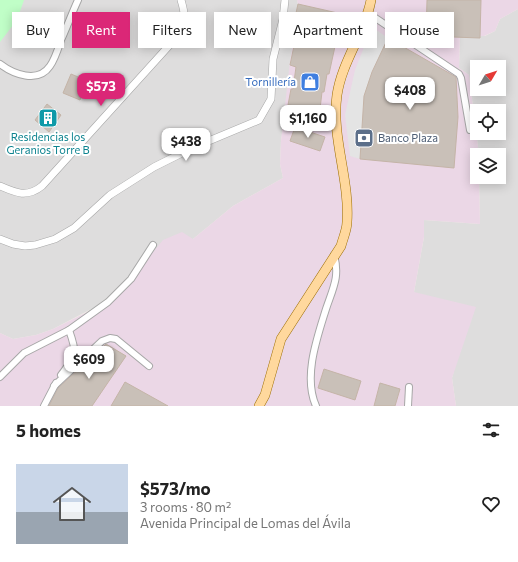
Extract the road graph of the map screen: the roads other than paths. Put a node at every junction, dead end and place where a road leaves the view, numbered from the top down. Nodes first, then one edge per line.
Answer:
1 (78, 0) edge
2 (181, 0) edge
3 (284, 0) edge
4 (371, 0) edge
5 (368, 12) edge
6 (377, 19) edge
7 (354, 48) edge
8 (0, 64) edge
9 (470, 130) dead end
10 (0, 186) edge
11 (0, 238) edge
12 (153, 244) dead end
13 (334, 255) junction
14 (69, 330) junction
15 (149, 366) dead end
16 (0, 377) edge
17 (54, 386) junction
18 (409, 388) dead end
19 (44, 406) edge
20 (259, 406) edge
21 (316, 406) edge
22 (408, 406) edge

1 - 8 street
2 - 10 street
3 - 11 street
4 - 5 main road
6 - 9 street
7 - 13 main road
12 - 14 street
13 - 20 main road
13 - 21 street
14 - 16 street
14 - 17 street
15 - 17 street
17 - 19 street
18 - 22 street

